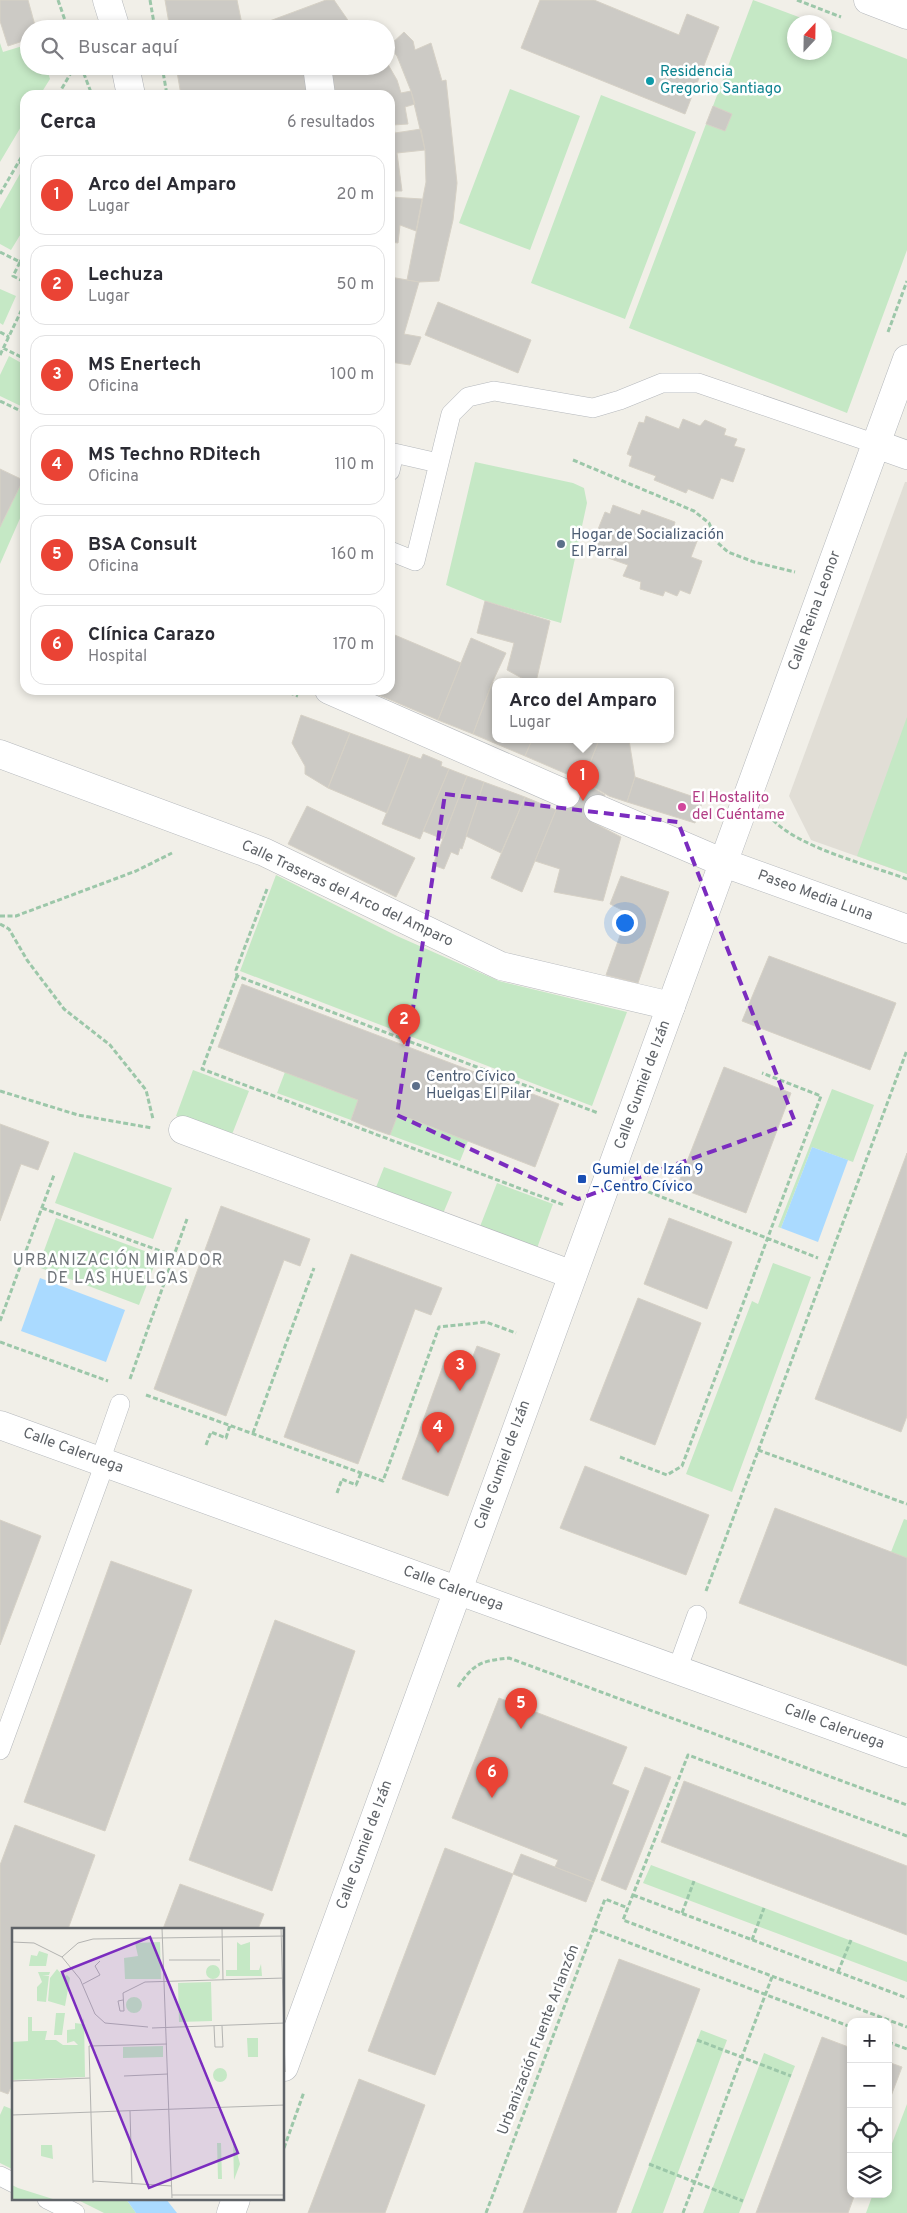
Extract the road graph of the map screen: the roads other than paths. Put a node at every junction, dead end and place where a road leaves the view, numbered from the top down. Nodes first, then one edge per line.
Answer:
1 (108, 0) edge
2 (868, 0) edge
3 (907, 15) edge
4 (114, 20) edge
5 (127, 75) edge
6 (318, 75) edge
7 (130, 90) edge
8 (320, 90) edge
9 (907, 360) edge
10 (876, 444) junction
11 (395, 453) edge
12 (907, 455) edge
13 (438, 463) junction
14 (395, 553) edge
15 (340, 695) edge
16 (0, 754) edge
17 (566, 794) tunnel mouth
18 (598, 809) tunnel mouth
19 (724, 863) junction
20 (907, 929) edge
21 (671, 1006) junction
22 (183, 1130) dead end
23 (573, 1275) junction
24 (123, 1396) road end
25 (0, 1424) edge
26 (102, 1462) junction
27 (458, 1590) junction
28 (697, 1615) road end
29 (677, 1670) junction
30 (0, 1750) edge
31 (907, 1753) edge
32 (285, 2064) edge
33 (0, 2176) edge
34 (12, 2182) edge
35 (49, 2200) edge
36 (236, 2200) edge
37 (75, 2213) edge
38 (231, 2213) edge

1 - 4 street
2 - 3 street
5 - 7 street
6 - 8 street
9 - 10 street, Calle Reina Leonor
10 - 12 street
10 - 13 lane
10 - 19 street, Calle Reina Leonor
11 - 13 lane
13 - 14 lane
15 - 17 street
16 - 21 street, Calle Traseras del Arco del Amparo
18 - 19 street, Paseo Media Luna
19 - 20 street, Paseo Media Luna
19 - 21 street, Calle Gumiel de Izán
21 - 23 street, Calle Gumiel de Izán
22 - 23 street
23 - 27 street, Calle Gumiel de Izán
24 - 26 lane
25 - 26 street, Calle Caleruega
26 - 27 street, Calle Caleruega
26 - 30 lane
27 - 29 street, Calle Caleruega
27 - 32 street, Calle Gumiel de Izán
28 - 29 lane
29 - 31 street, Calle Caleruega
33 - 34 lane
35 - 37 lane
36 - 38 street

